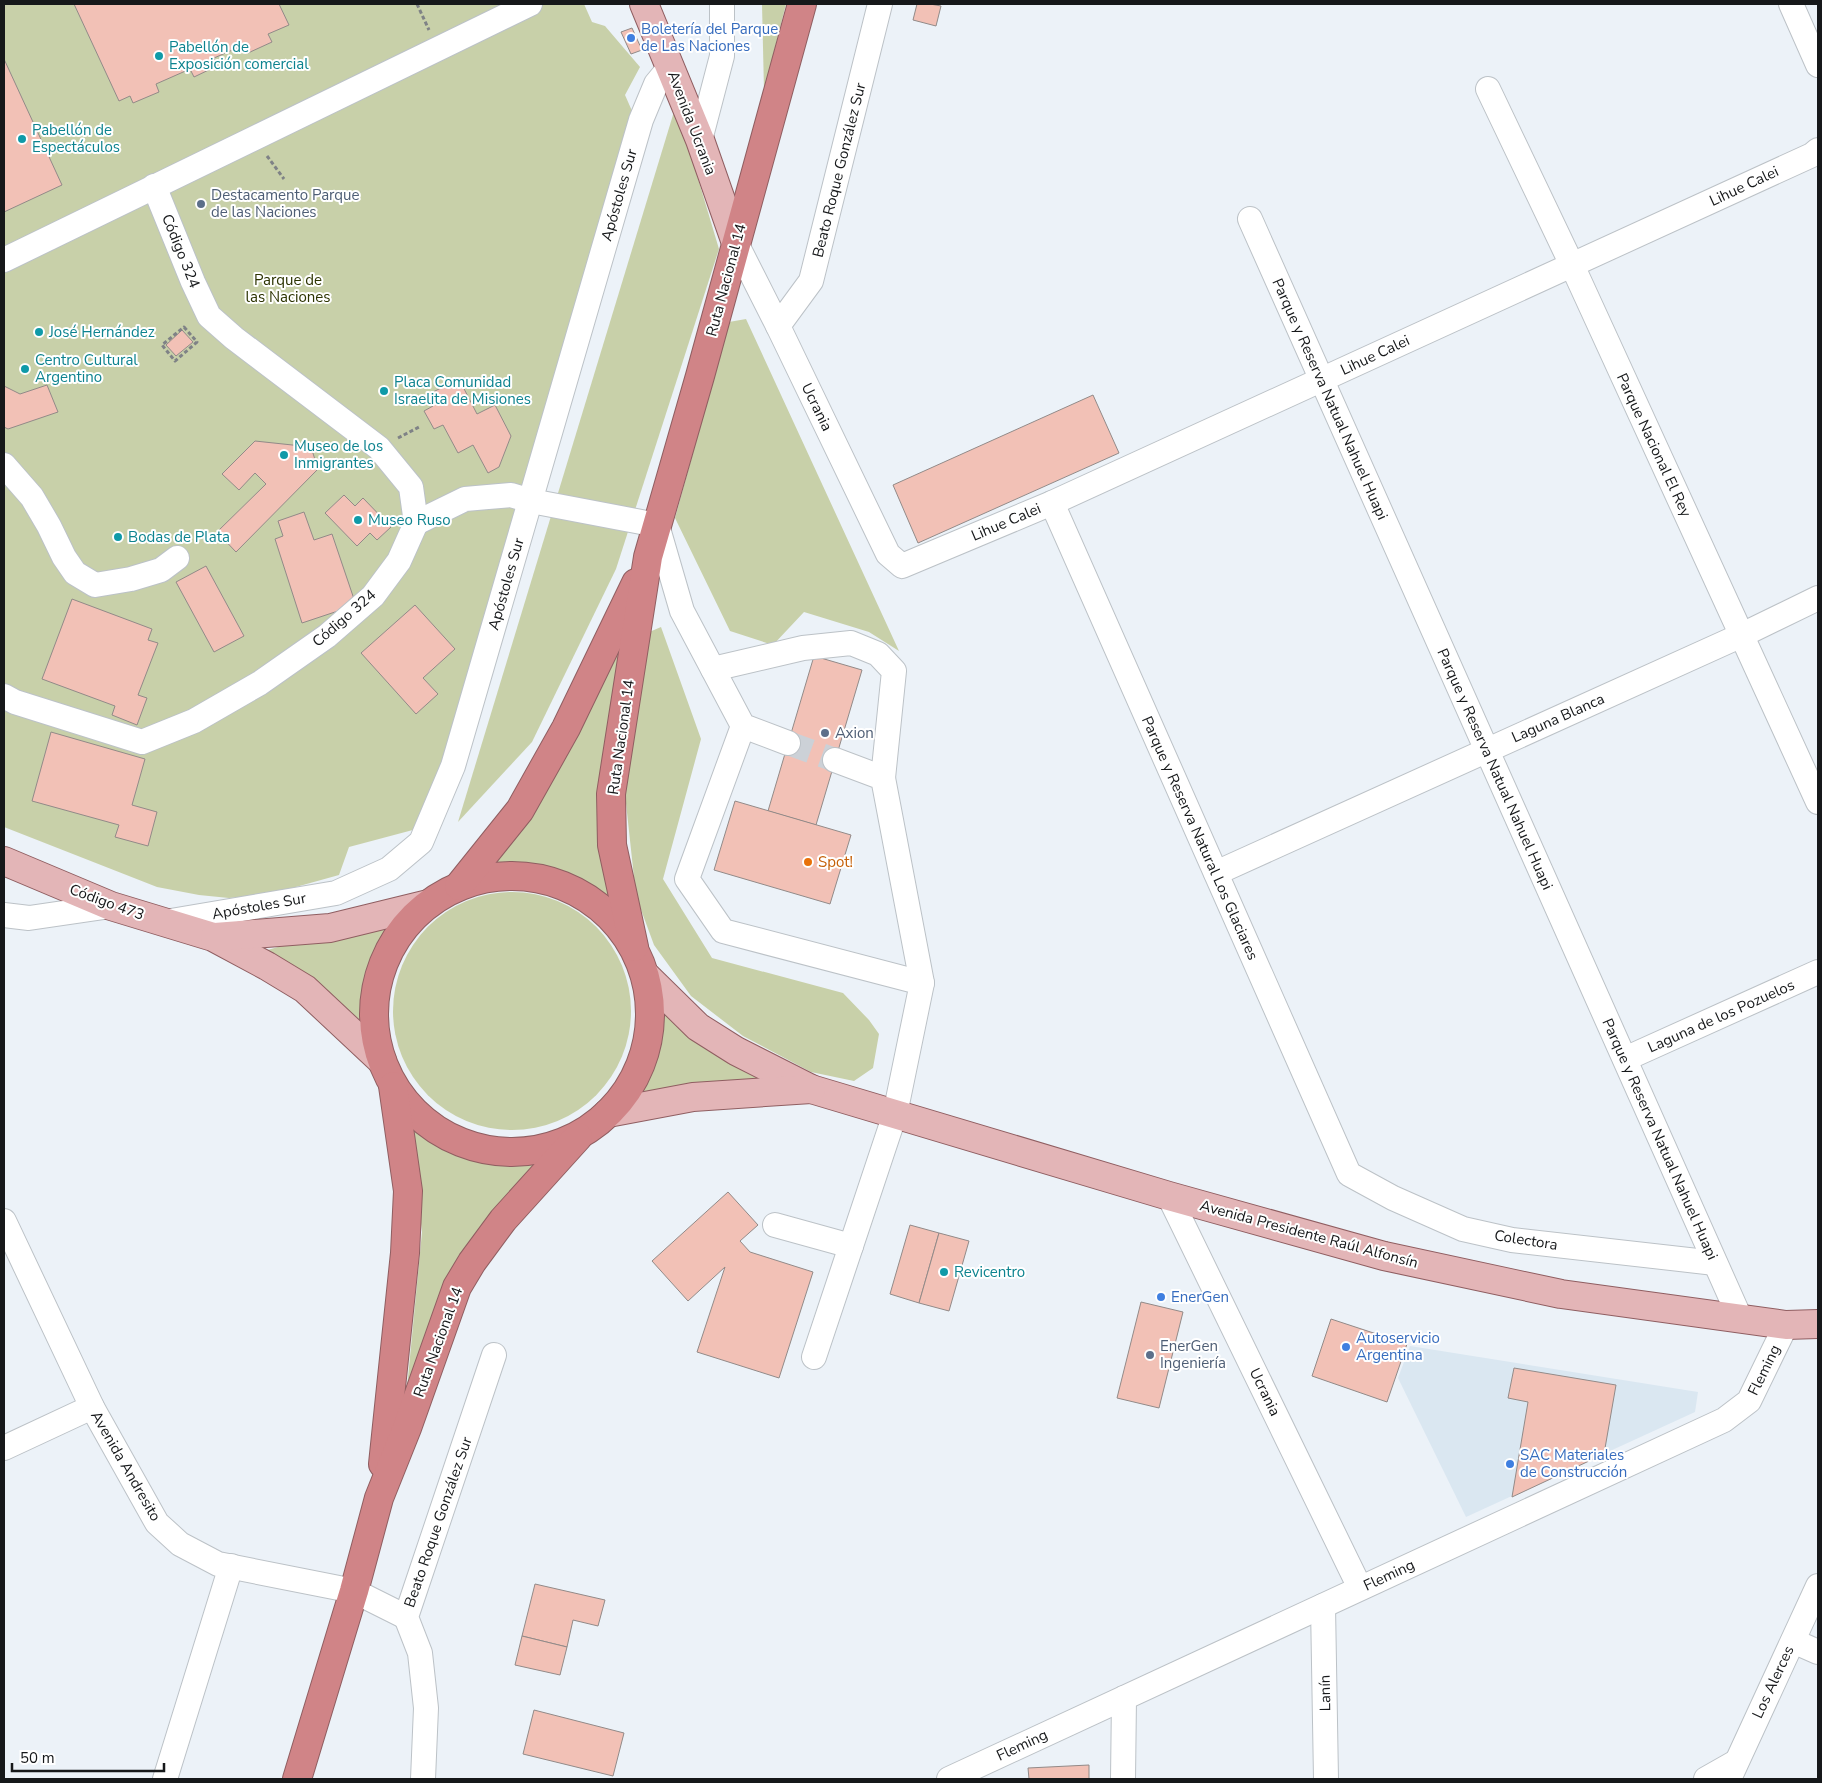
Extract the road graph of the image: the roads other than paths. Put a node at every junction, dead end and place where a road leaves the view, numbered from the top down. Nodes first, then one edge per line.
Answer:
1 (530, 4) edge
2 (644, 4) edge
3 (722, 4) edge
4 (802, 4) edge
5 (880, 4) edge
6 (1791, 4) edge
7 (1818, 65) edge
8 (670, 67) junction
9 (1488, 89) dead end
10 (700, 140) junction
11 (1818, 150) edge
12 (154, 186) junction
13 (1250, 219) dead end
14 (736, 243) junction
15 (4, 260) edge
16 (1572, 265) junction
17 (778, 326) junction
18 (1322, 379) junction
19 (4, 465) edge
20 (531, 501) junction
21 (1052, 503) junction
22 (416, 523) junction
23 (658, 525) junction
24 (648, 557) junction
25 (176, 558) dead end
26 (902, 566) joint
27 (1818, 598) edge
28 (1742, 635) junction
29 (713, 669) junction
30 (4, 696) edge
31 (743, 726) junction
32 (788, 742) tunnel mouth
33 (1487, 750) junction
34 (835, 760) tunnel mouth
35 (883, 778) junction
36 (1818, 802) edge
37 (4, 861) edge
38 (1216, 873) junction
39 (459, 886) junction
40 (428, 904) junction
41 (111, 906) junction
42 (4, 915) edge
43 (165, 922) junction
44 (213, 937) junction
45 (634, 947) junction
46 (1818, 972) edge
47 (646, 976) junction
48 (922, 983) junction
49 (1625, 1059) junction
50 (388, 1074) junction
51 (811, 1090) junction
52 (608, 1114) junction
53 (895, 1114) junction
54 (582, 1133) junction
55 (1348, 1174) joint
56 (1170, 1196) junction
57 (4, 1221) edge
58 (775, 1225) dead end
59 (851, 1246) junction
60 (1715, 1263) junction
61 (1740, 1318) junction
62 (1818, 1324) edge
63 (1786, 1325) junction
64 (494, 1355) dead end
65 (814, 1357) dead end
66 (92, 1407) junction
67 (4, 1448) edge
68 (380, 1498) junction
69 (231, 1566) junction
70 (1818, 1586) edge
71 (1360, 1588) junction
72 (354, 1591) junction
73 (1323, 1606) junction
74 (406, 1617) junction
75 (1793, 1641) junction
76 (1818, 1652) edge
77 (1124, 1698) junction
78 (1733, 1771) edge
79 (165, 1779) edge
80 (298, 1779) edge
81 (423, 1779) edge
82 (949, 1779) edge
83 (1123, 1779) edge
84 (1326, 1779) edge
85 (1706, 1779) edge

1 - 12 street
2 - 8 main road, Avenida Ucrania
3 - 10 street
4 - 14 highway, Ruta Nacional 14
5 - 17 street, Beato Roque González Sur
6 - 7 street
8 - 10 main road, Avenida Ucrania
8 - 20 street, Apóstoles Sur
9 - 16 street, Parque Nacional El Rey
10 - 14 main road, Avenida Ucrania
11 - 16 street, Lihue Calei
12 - 15 street
12 - 22 street, Código 324
13 - 18 street, Parque y Reserva Natual Nahuel Huapi
14 - 17 street, Ucrania
14 - 23 highway, Ruta Nacional 14
16 - 18 street, Lihue Calei
16 - 28 street, Parque Nacional El Rey
17 - 26 street, Ucrania
18 - 21 street, Lihue Calei
18 - 33 street, Parque y Reserva Natual Nahuel Huapi
19 - 25 street
20 - 22 street
20 - 23 street
20 - 43 street, Apóstoles Sur
21 - 26 street, Lihue Calei
21 - 38 street, Parque y Reserva Natural Los Glaciares
22 - 30 street, Código 324
23 - 24 highway, Ruta Nacional 14
23 - 29 street
24 - 39 highway, Ruta Nacional 14
24 - 45 highway, Ruta Nacional 14
27 - 28 street, Laguna Blanca
28 - 33 street, Laguna Blanca
28 - 36 street, Parque Nacional El Rey
29 - 31 street
29 - 35 street
31 - 32 street
31 - 48 street
33 - 38 street, Laguna Blanca
33 - 49 street, Parque y Reserva Natual Nahuel Huapi
34 - 35 street
35 - 48 street
37 - 41 main road, Código 473
38 - 55 street, Parque y Reserva Natural Los Glaciares
39 - 40 highway, Ruta Nacional 14
39 - 45 highway
40 - 44 main road
40 - 50 highway, Ruta Nacional 14
41 - 42 street
41 - 43 main road, Código 473
43 - 44 main road, Código 473
44 - 50 main road
45 - 47 highway
46 - 49 street, Laguna de los Pozuelos
47 - 51 main road, Avenida Presidente Raúl Alfonsín
47 - 52 highway
48 - 53 street
49 - 60 street, Parque y Reserva Natual Nahuel Huapi
50 - 54 highway
50 - 68 highway, Ruta Nacional 14
51 - 52 main road, Avenida Presidente Raúl Alfonsín
51 - 53 main road, Avenida Presidente Raúl Alfonsín
52 - 54 highway
53 - 56 main road, Avenida Presidente Raúl Alfonsín
53 - 59 street
54 - 68 highway, Ruta Nacional 14
55 - 60 street, Colectora
56 - 61 main road, Avenida Presidente Raúl Alfonsín
56 - 71 street, Ucrania
57 - 66 street, Avenida Andresito
58 - 59 street
59 - 65 street
60 - 61 street, Parque y Reserva Natual Nahuel Huapi
61 - 63 main road, Avenida Presidente Raúl Alfonsín
62 - 63 main road, Avenida Presidente Raúl Alfonsín
63 - 71 street, Fleming
64 - 74 street, Beato Roque González Sur
66 - 67 street
66 - 69 street, Avenida Andresito
68 - 72 highway, Ruta Nacional 14
69 - 72 street, Avenida Andresito
69 - 79 street
70 - 75 street, Los Alerces
71 - 73 street, Fleming
72 - 74 street, Avenida Andresito
72 - 80 highway, Ruta Nacional 14
73 - 77 street, Fleming
73 - 84 street, Lanín
74 - 81 street, Beato Roque González Sur
75 - 76 street
75 - 78 street, Los Alerces
77 - 82 street, Fleming
77 - 83 street
78 - 85 street

